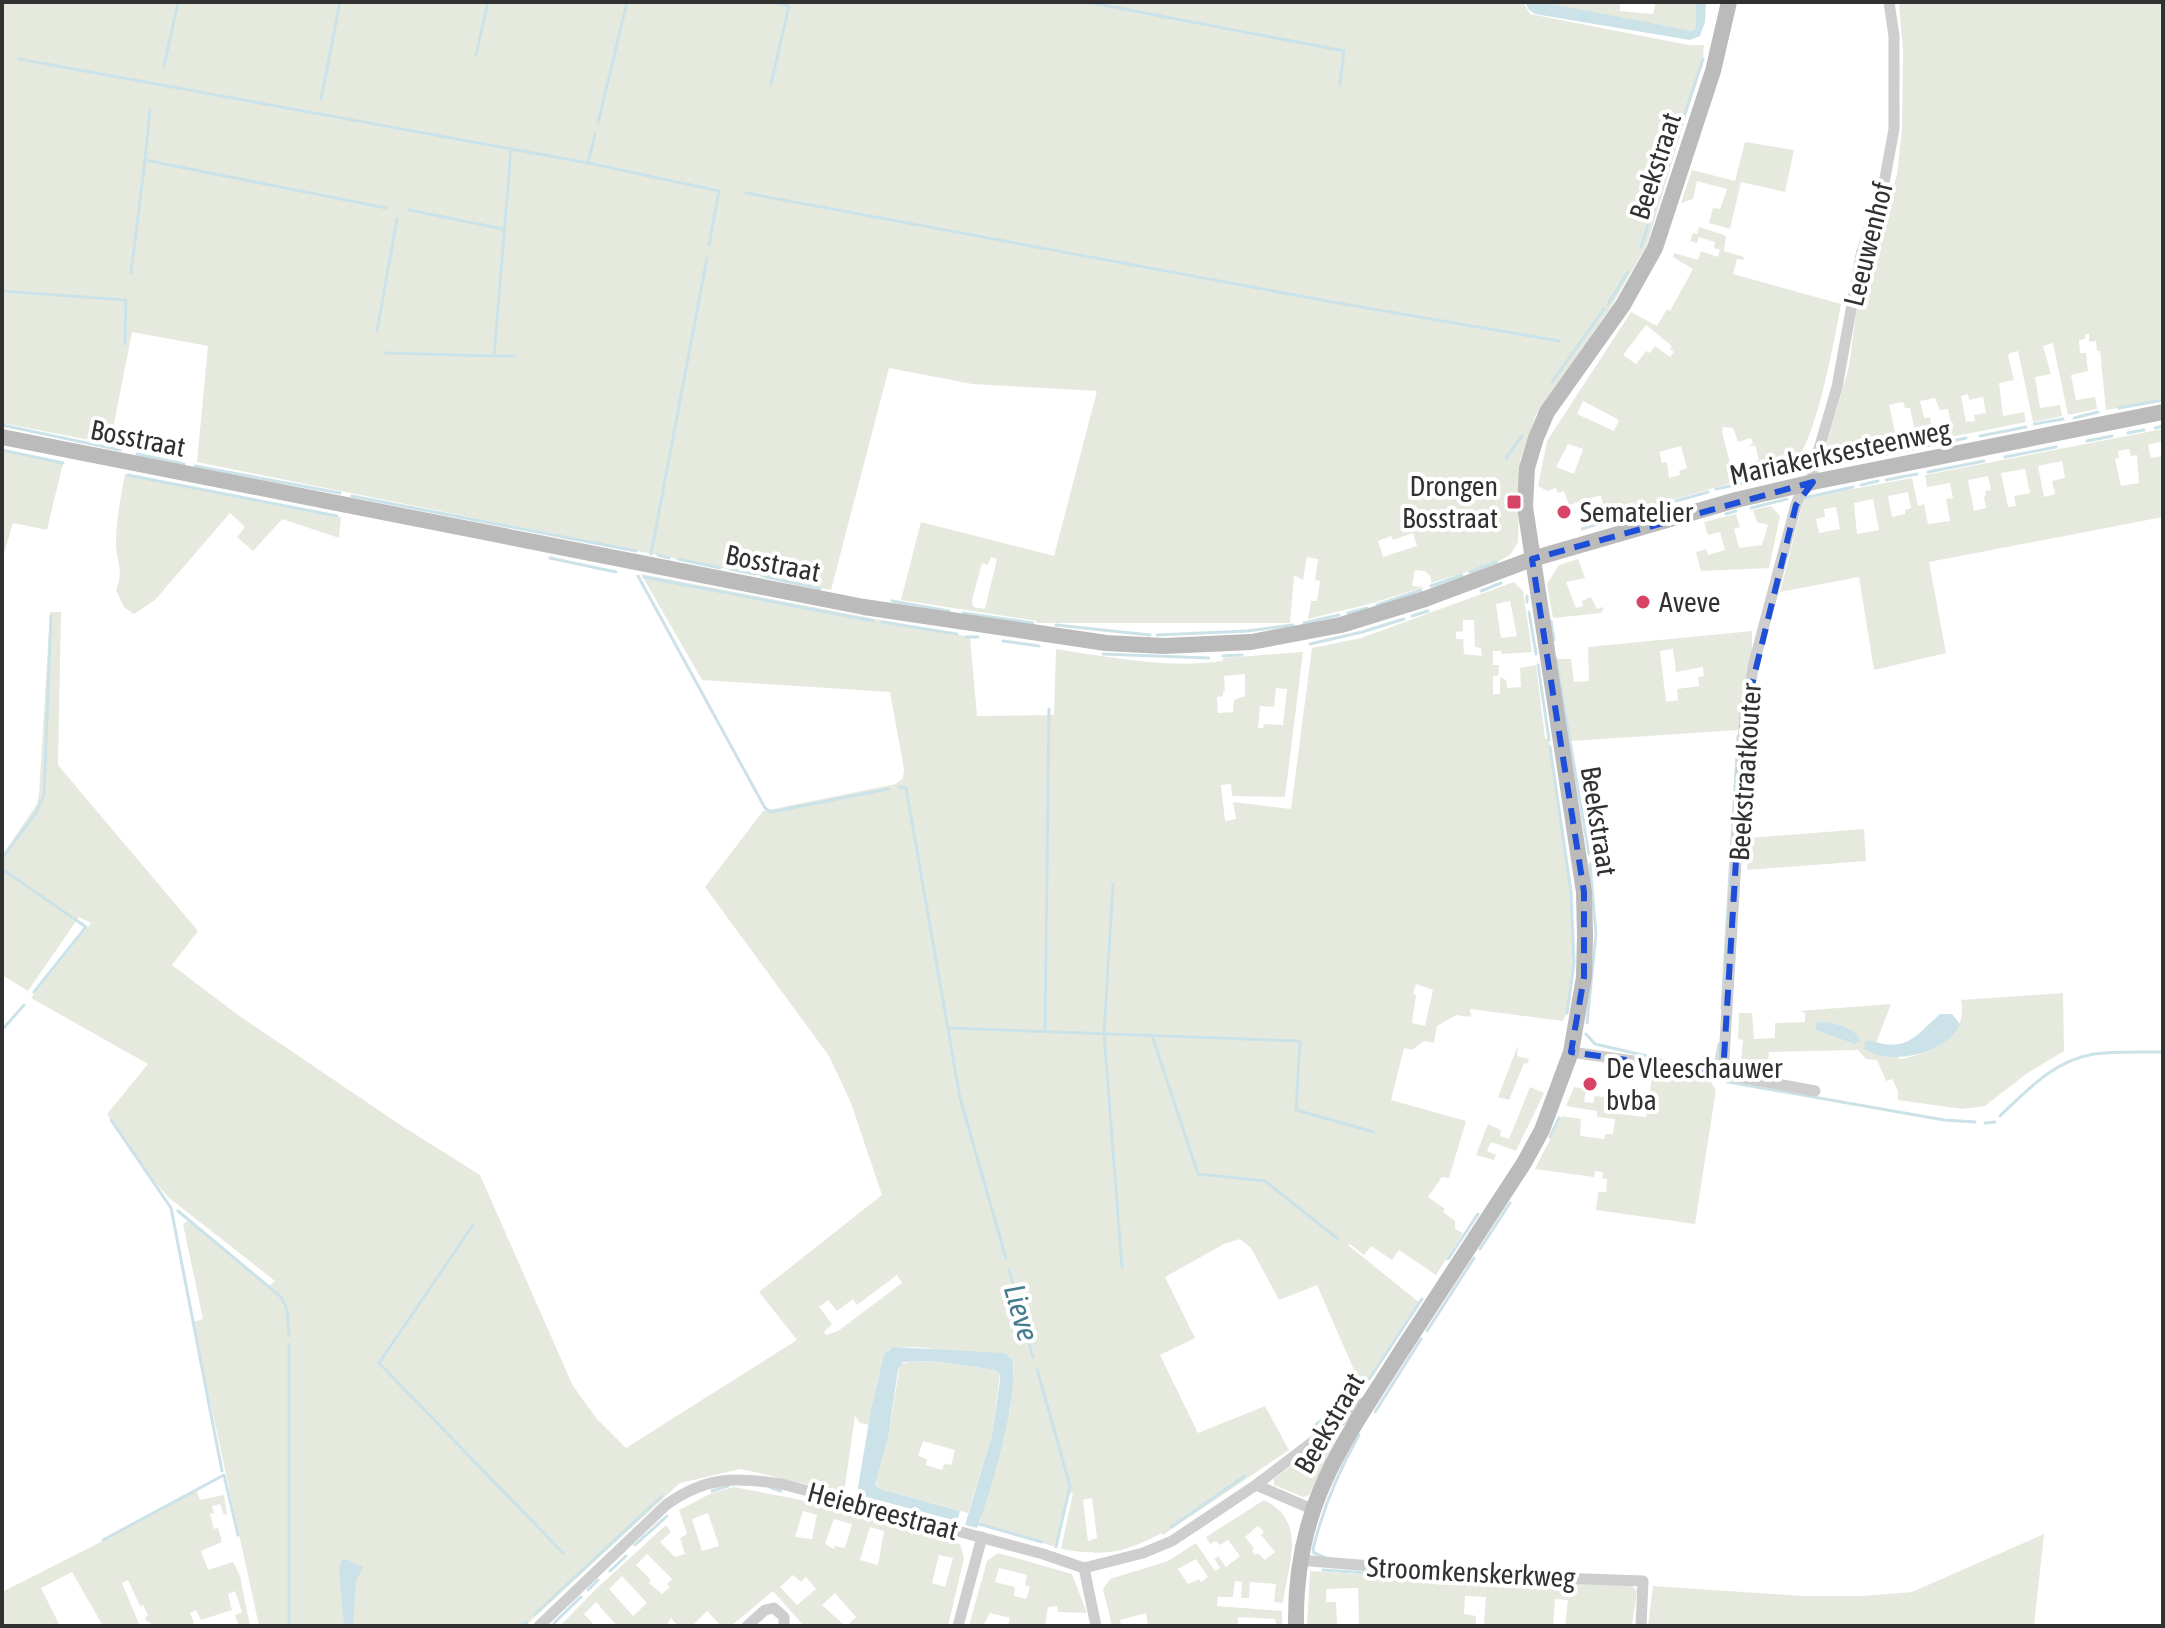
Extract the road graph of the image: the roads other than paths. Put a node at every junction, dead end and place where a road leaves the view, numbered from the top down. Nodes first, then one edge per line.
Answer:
1 (1729, 2) edge
2 (1889, 2) edge
3 (2163, 412) edge
4 (2, 437) edge
5 (1813, 482) junction
6 (1532, 559) junction
7 (1571, 1052) junction
8 (1723, 1074) junction
9 (1815, 1091) dead end
10 (1372, 1397) junction
11 (1256, 1485) junction
12 (1312, 1509) junction
13 (982, 1537) junction
14 (1299, 1560) junction
15 (1084, 1568) junction
16 (539, 1626) edge
17 (747, 1626) edge
18 (784, 1626) edge
19 (958, 1626) edge
20 (1096, 1626) edge
21 (1296, 1626) edge
22 (1641, 1626) edge

1 - 6 street, Beekstraat
2 - 5 street, Leeuwenhof
3 - 5 street, Mariakerksesteenweg
4 - 6 street, Bosstraat
5 - 6 street, Mariakerksesteenweg
5 - 8 street, Beekstraatkouter
6 - 7 street, Beekstraat
7 - 8 street
7 - 10 street, Beekstraat
8 - 9 street
10 - 11 street
10 - 12 street, Beekstraat
11 - 12 street
11 - 15 street
12 - 14 street, Beekstraat
13 - 15 street, Heiebreestraat
13 - 16 street, Heiebreestraat
13 - 19 street
14 - 21 street, Beekstraat
14 - 22 street, Stroomkenskerkweg
15 - 20 street
17 - 18 street

